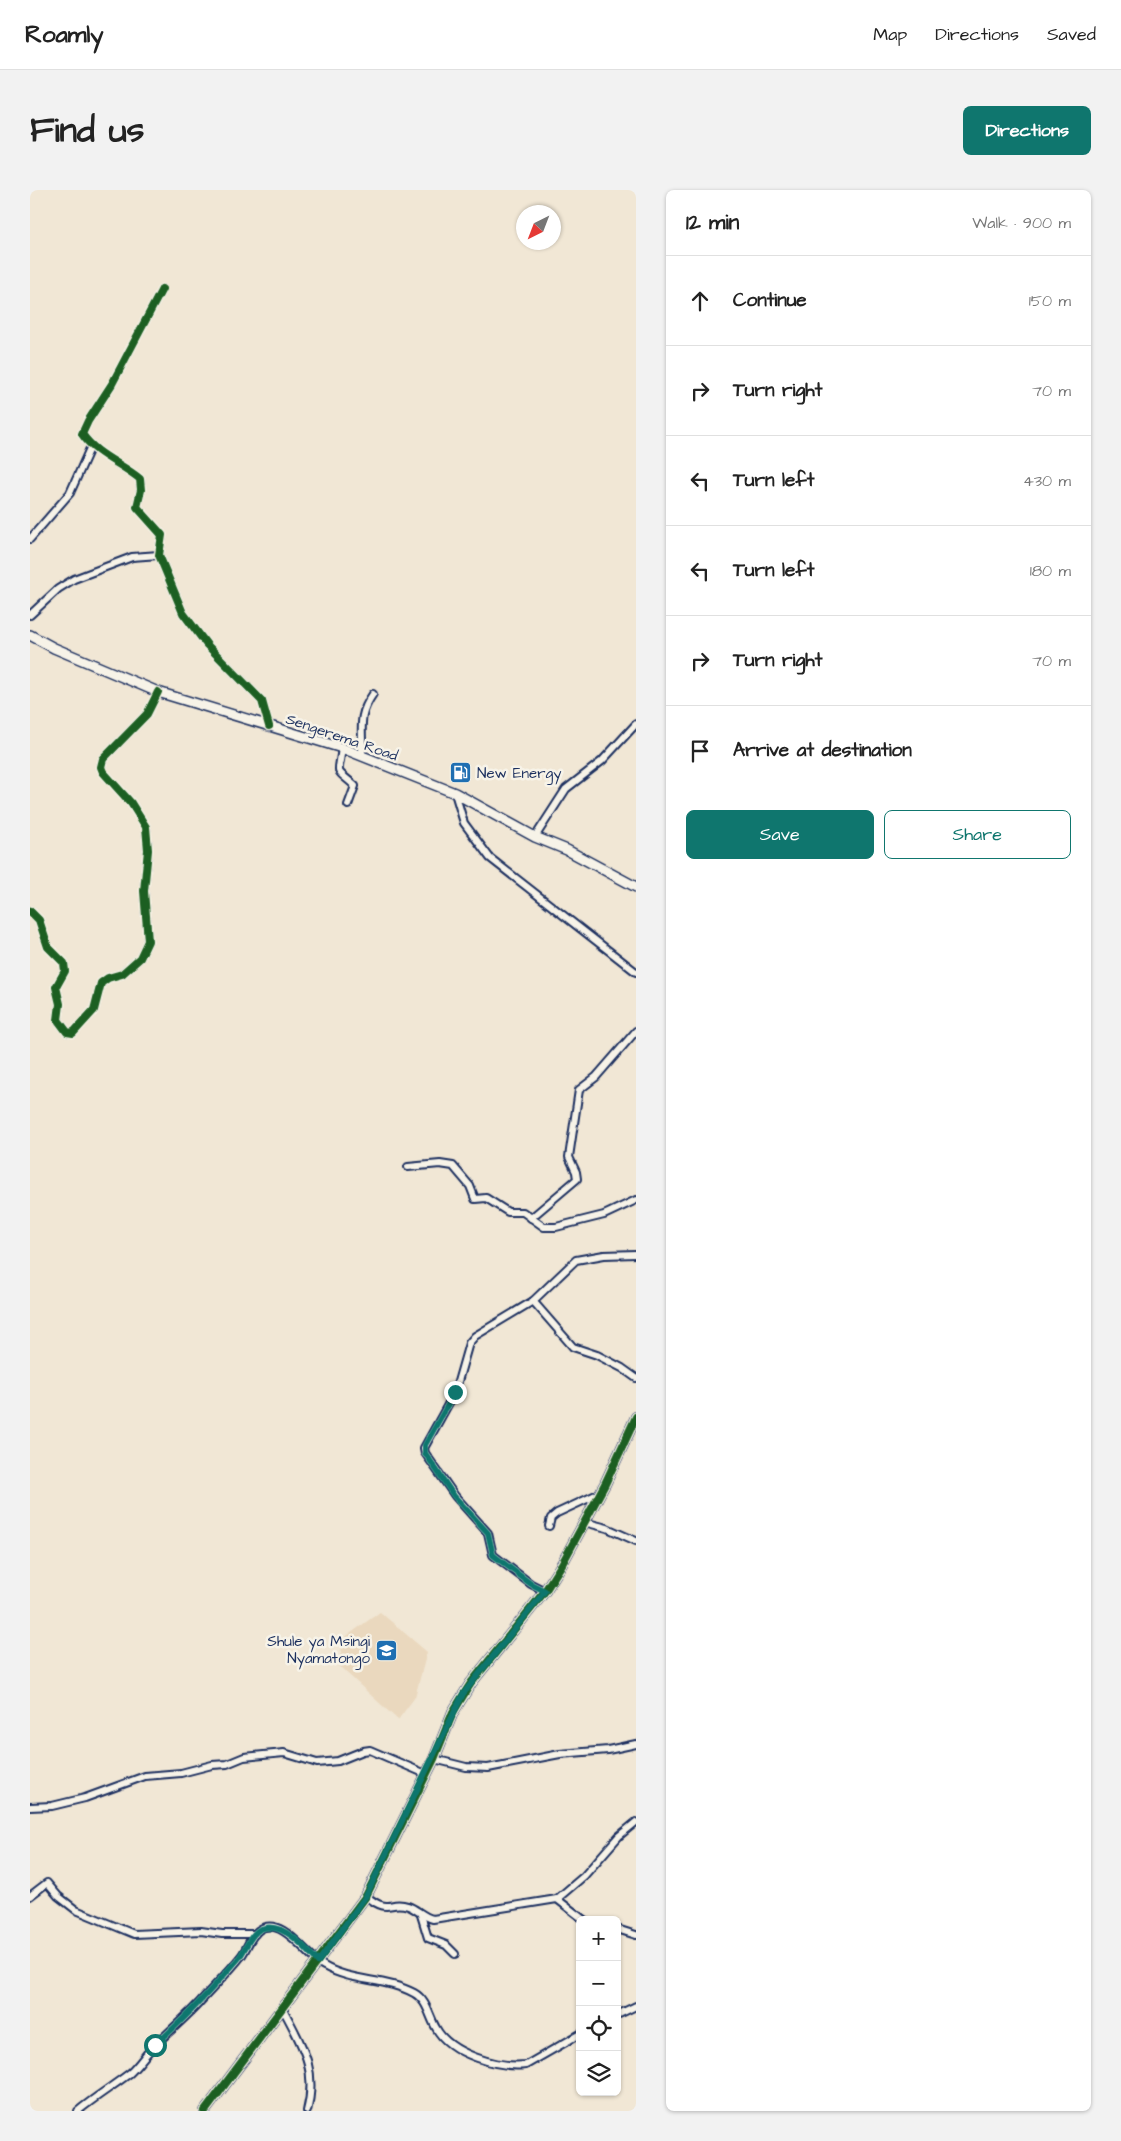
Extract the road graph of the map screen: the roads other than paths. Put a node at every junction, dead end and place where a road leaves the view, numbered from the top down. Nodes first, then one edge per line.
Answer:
1 (162, 289) dead end
2 (91, 446) junction
3 (30, 539) edge
4 (159, 555) junction
5 (30, 615) edge
6 (30, 635) edge
7 (158, 692) junction
8 (373, 694) dead end
9 (636, 724) edge
10 (268, 726) junction
11 (342, 748) junction
12 (362, 755) junction
13 (455, 793) junction
14 (348, 805) dead end
15 (535, 837) junction
16 (636, 887) edge
17 (30, 911) edge
18 (636, 972) edge
19 (636, 1031) edge
20 (408, 1168) dead end
21 (636, 1200) edge
22 (531, 1218) junction
23 (636, 1254) edge
24 (532, 1301) junction
25 (636, 1378) edge
26 (636, 1417) edge
27 (600, 1493) junction
28 (584, 1522) junction
29 (548, 1526) dead end
30 (636, 1541) edge
31 (545, 1591) junction
32 (636, 1744) edge
33 (434, 1759) junction
34 (426, 1774) junction
35 (30, 1807) edge
36 (636, 1822) edge
37 (30, 1896) edge
38 (366, 1896) junction
39 (557, 1900) junction
40 (421, 1914) junction
41 (579, 1916) edge
42 (621, 1930) edge
43 (255, 1934) junction
44 (636, 1935) edge
45 (455, 1954) dead end
46 (318, 1962) junction
47 (636, 2006) edge
48 (283, 2009) junction
49 (621, 2014) edge
50 (576, 2036) edge
51 (78, 2111) edge
52 (205, 2111) edge
53 (307, 2111) edge

1 - 2 street
2 - 3 street
2 - 4 street
4 - 5 street
4 - 10 street
6 - 7 street, Sengerema Road
7 - 10 street, Sengerema Road
7 - 17 street
8 - 12 street
9 - 15 street
10 - 11 street, Sengerema Road
11 - 12 street, Sengerema Road
11 - 14 street
12 - 13 street, Sengerema Road
13 - 15 street, Sengerema Road
13 - 18 street
15 - 16 street, Sengerema Road
19 - 22 street
20 - 22 street
21 - 22 street
23 - 24 street
24 - 25 street
24 - 31 street
26 - 27 street
27 - 28 street
27 - 29 street
28 - 30 street
28 - 31 street
31 - 33 street
32 - 33 street
33 - 34 street
34 - 35 street
34 - 38 street
36 - 39 street
37 - 43 street
38 - 40 street
38 - 46 street
39 - 40 street
39 - 41 street
40 - 45 street
42 - 44 street
43 - 46 street
43 - 51 street
46 - 48 street
46 - 50 street
47 - 49 street
48 - 52 street
48 - 53 street

